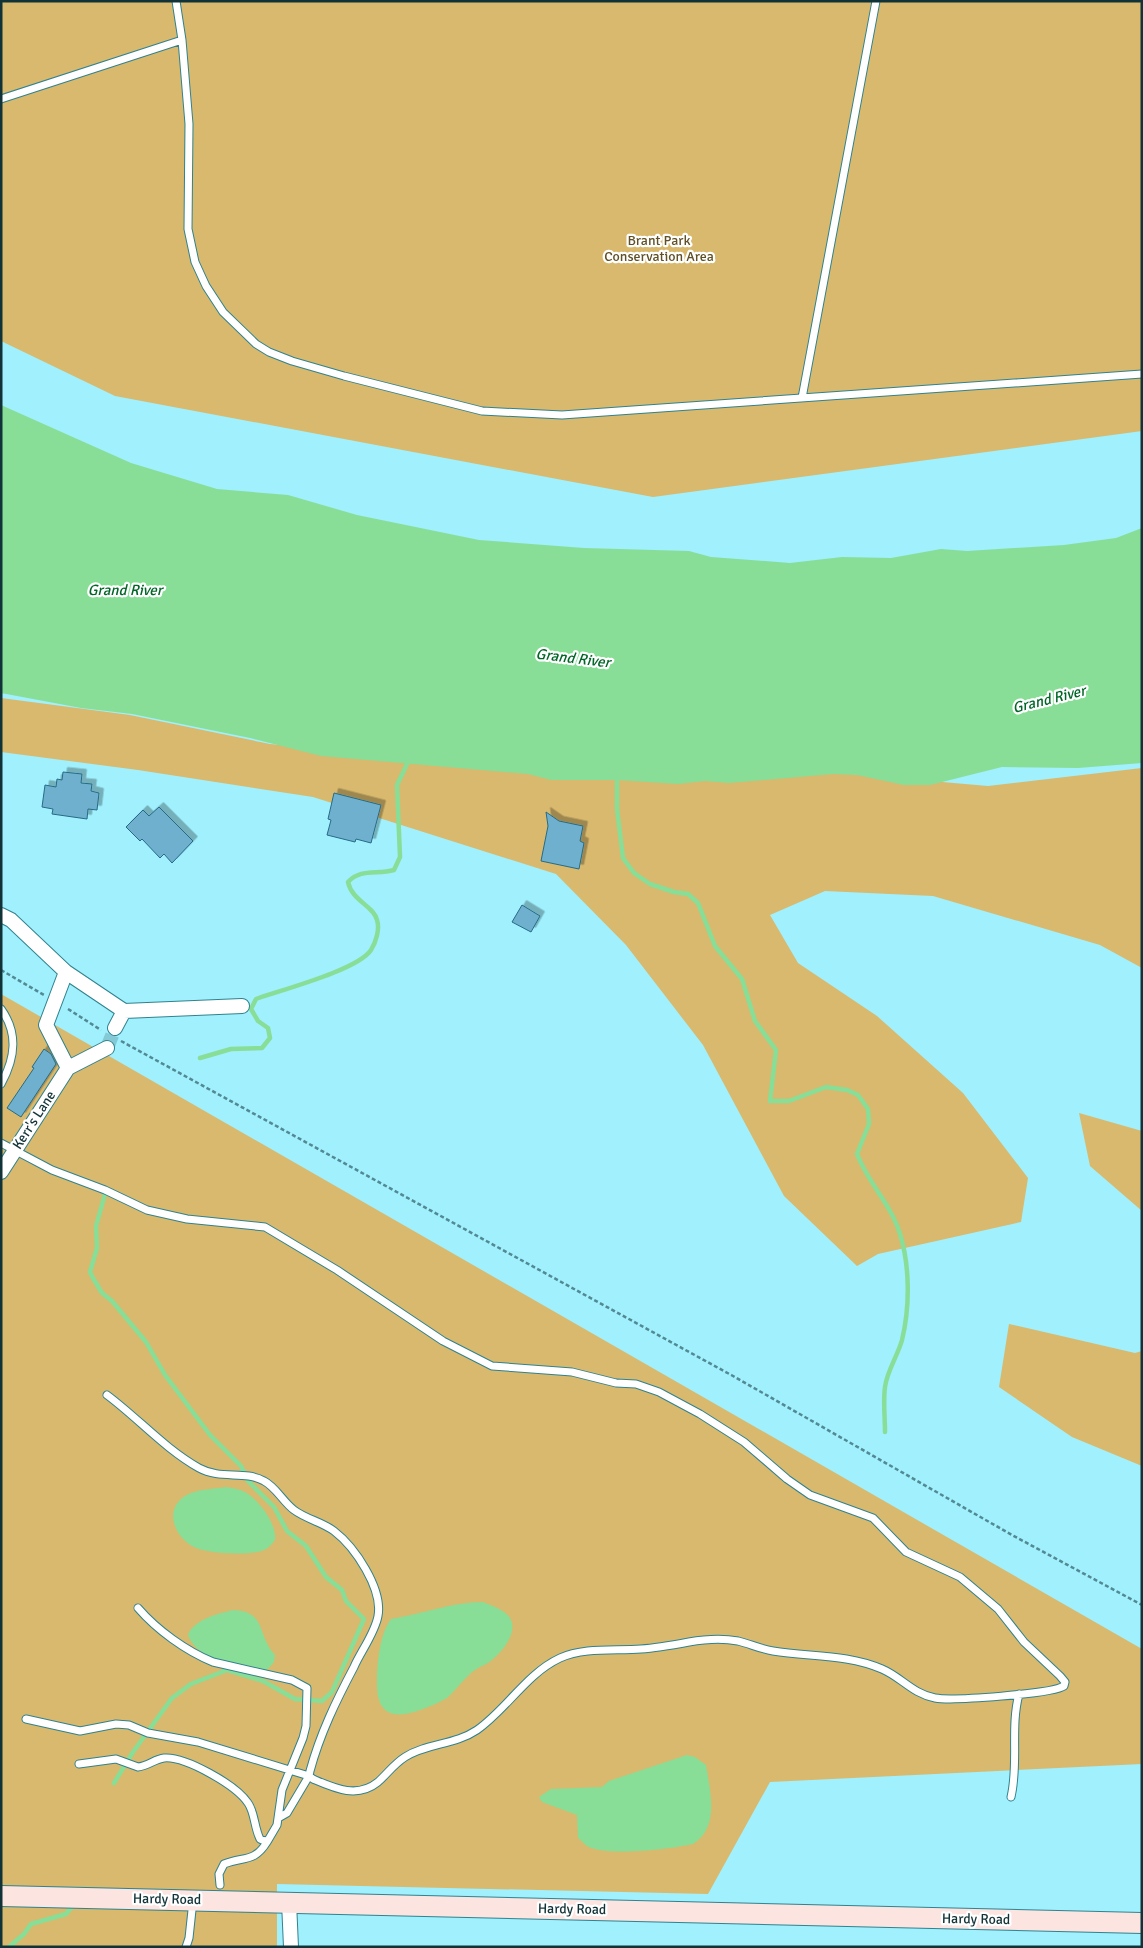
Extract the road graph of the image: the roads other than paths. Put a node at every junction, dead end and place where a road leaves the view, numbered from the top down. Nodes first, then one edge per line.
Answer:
1 (176, 1) edge
2 (876, 1) edge
3 (182, 40) junction
4 (1, 99) edge
5 (1142, 374) edge
6 (802, 398) junction
7 (1, 915) edge
8 (66, 972) junction
9 (242, 1006) dead end
10 (1, 1009) edge
11 (124, 1011) junction
12 (113, 1034) tunnel mouth
13 (107, 1048) tunnel mouth
14 (68, 1068) junction
15 (1, 1084) edge
16 (1, 1143) edge
17 (15, 1150) junction
18 (1, 1172) edge
19 (107, 1395) dead end
20 (138, 1608) dead end
21 (1019, 1694) junction
22 (26, 1718) dead end
23 (79, 1764) dead end
24 (290, 1771) junction
25 (310, 1776) junction
26 (1011, 1797) dead end
27 (280, 1816) junction
28 (267, 1842) junction
29 (220, 1885) dead end
30 (1, 1896) edge
31 (289, 1902) junction
32 (192, 1910) dead end
33 (1142, 1923) edge
34 (186, 1947) edge
35 (291, 1947) edge

1 - 3 lane
2 - 6 lane
3 - 4 lane
3 - 6 lane
5 - 6 lane
7 - 8 street
8 - 11 street
8 - 14 street
9 - 11 street
10 - 15 lane
11 - 12 street
13 - 14 street, Kerr's Lane
14 - 17 street, Kerr's Lane
16 - 17 lane
17 - 18 street, Kerr's Lane
17 - 21 lane
19 - 25 lane
20 - 24 lane
21 - 25 lane
21 - 26 lane
22 - 24 lane
23 - 28 lane
24 - 25 lane
24 - 27 lane
25 - 27 lane
27 - 28 lane
28 - 29 lane
30 - 31 main road, Hardy Road
31 - 33 main road, Hardy Road
31 - 35 street
32 - 34 lane

